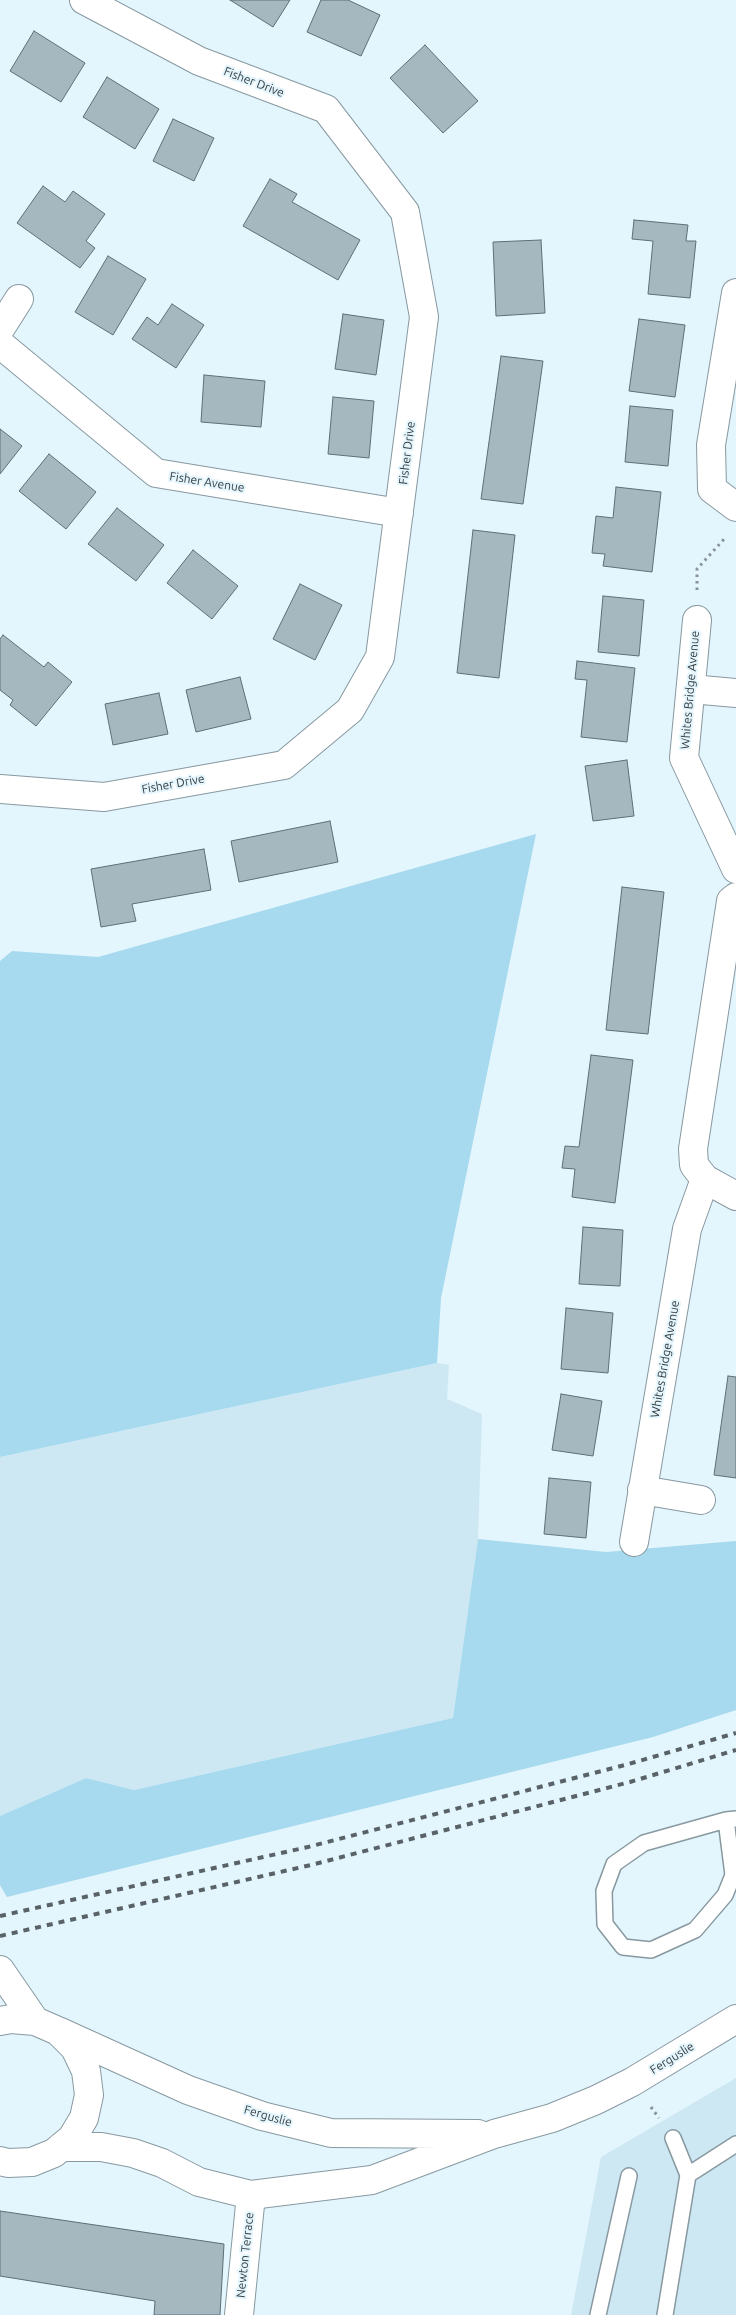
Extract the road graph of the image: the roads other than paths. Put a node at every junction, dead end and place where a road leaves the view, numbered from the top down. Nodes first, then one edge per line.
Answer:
1 (84, 0) edge
2 (736, 293) edge
3 (19, 300) dead end
4 (0, 329) edge
5 (0, 344) edge
6 (400, 513) junction
7 (733, 520) edge
8 (697, 620) road end
9 (691, 688) junction
10 (736, 693) edge
11 (0, 789) edge
12 (736, 869) edge
13 (736, 897) edge
14 (706, 1179) junction
15 (736, 1196) edge
16 (642, 1490) junction
17 (701, 1500) dead end
18 (634, 1542) dead end
19 (731, 1820) edge
20 (0, 1970) edge
21 (736, 2019) edge
22 (0, 2021) edge
23 (47, 2026) junction
24 (494, 2134) junction
25 (674, 2138) road end
26 (736, 2144) edge
27 (60, 2147) junction
28 (0, 2161) edge
29 (688, 2175) junction
30 (628, 2176) dead end
31 (251, 2195) junction
32 (239, 2315) edge
33 (598, 2315) edge
34 (665, 2315) edge

1 - 6 street, Fisher Drive
2 - 7 street
3 - 4 street
5 - 6 street, Fisher Avenue
6 - 11 street, Fisher Drive
8 - 9 street, Whites Bridge Avenue
9 - 10 street
9 - 12 street, Whites Bridge Avenue
13 - 14 street
14 - 15 street
14 - 16 street, Whites Bridge Avenue
16 - 17 street
16 - 18 street, Whites Bridge Avenue
19 - 19 lane
20 - 23 street
21 - 24 street, Ferguslie
22 - 23 street
23 - 24 street, Ferguslie
23 - 27 street
24 - 31 street, Ferguslie
25 - 29 lane
26 - 29 lane
27 - 28 street
27 - 31 street, Ferguslie
29 - 34 lane
30 - 33 lane
31 - 32 street, Newton Terrace

